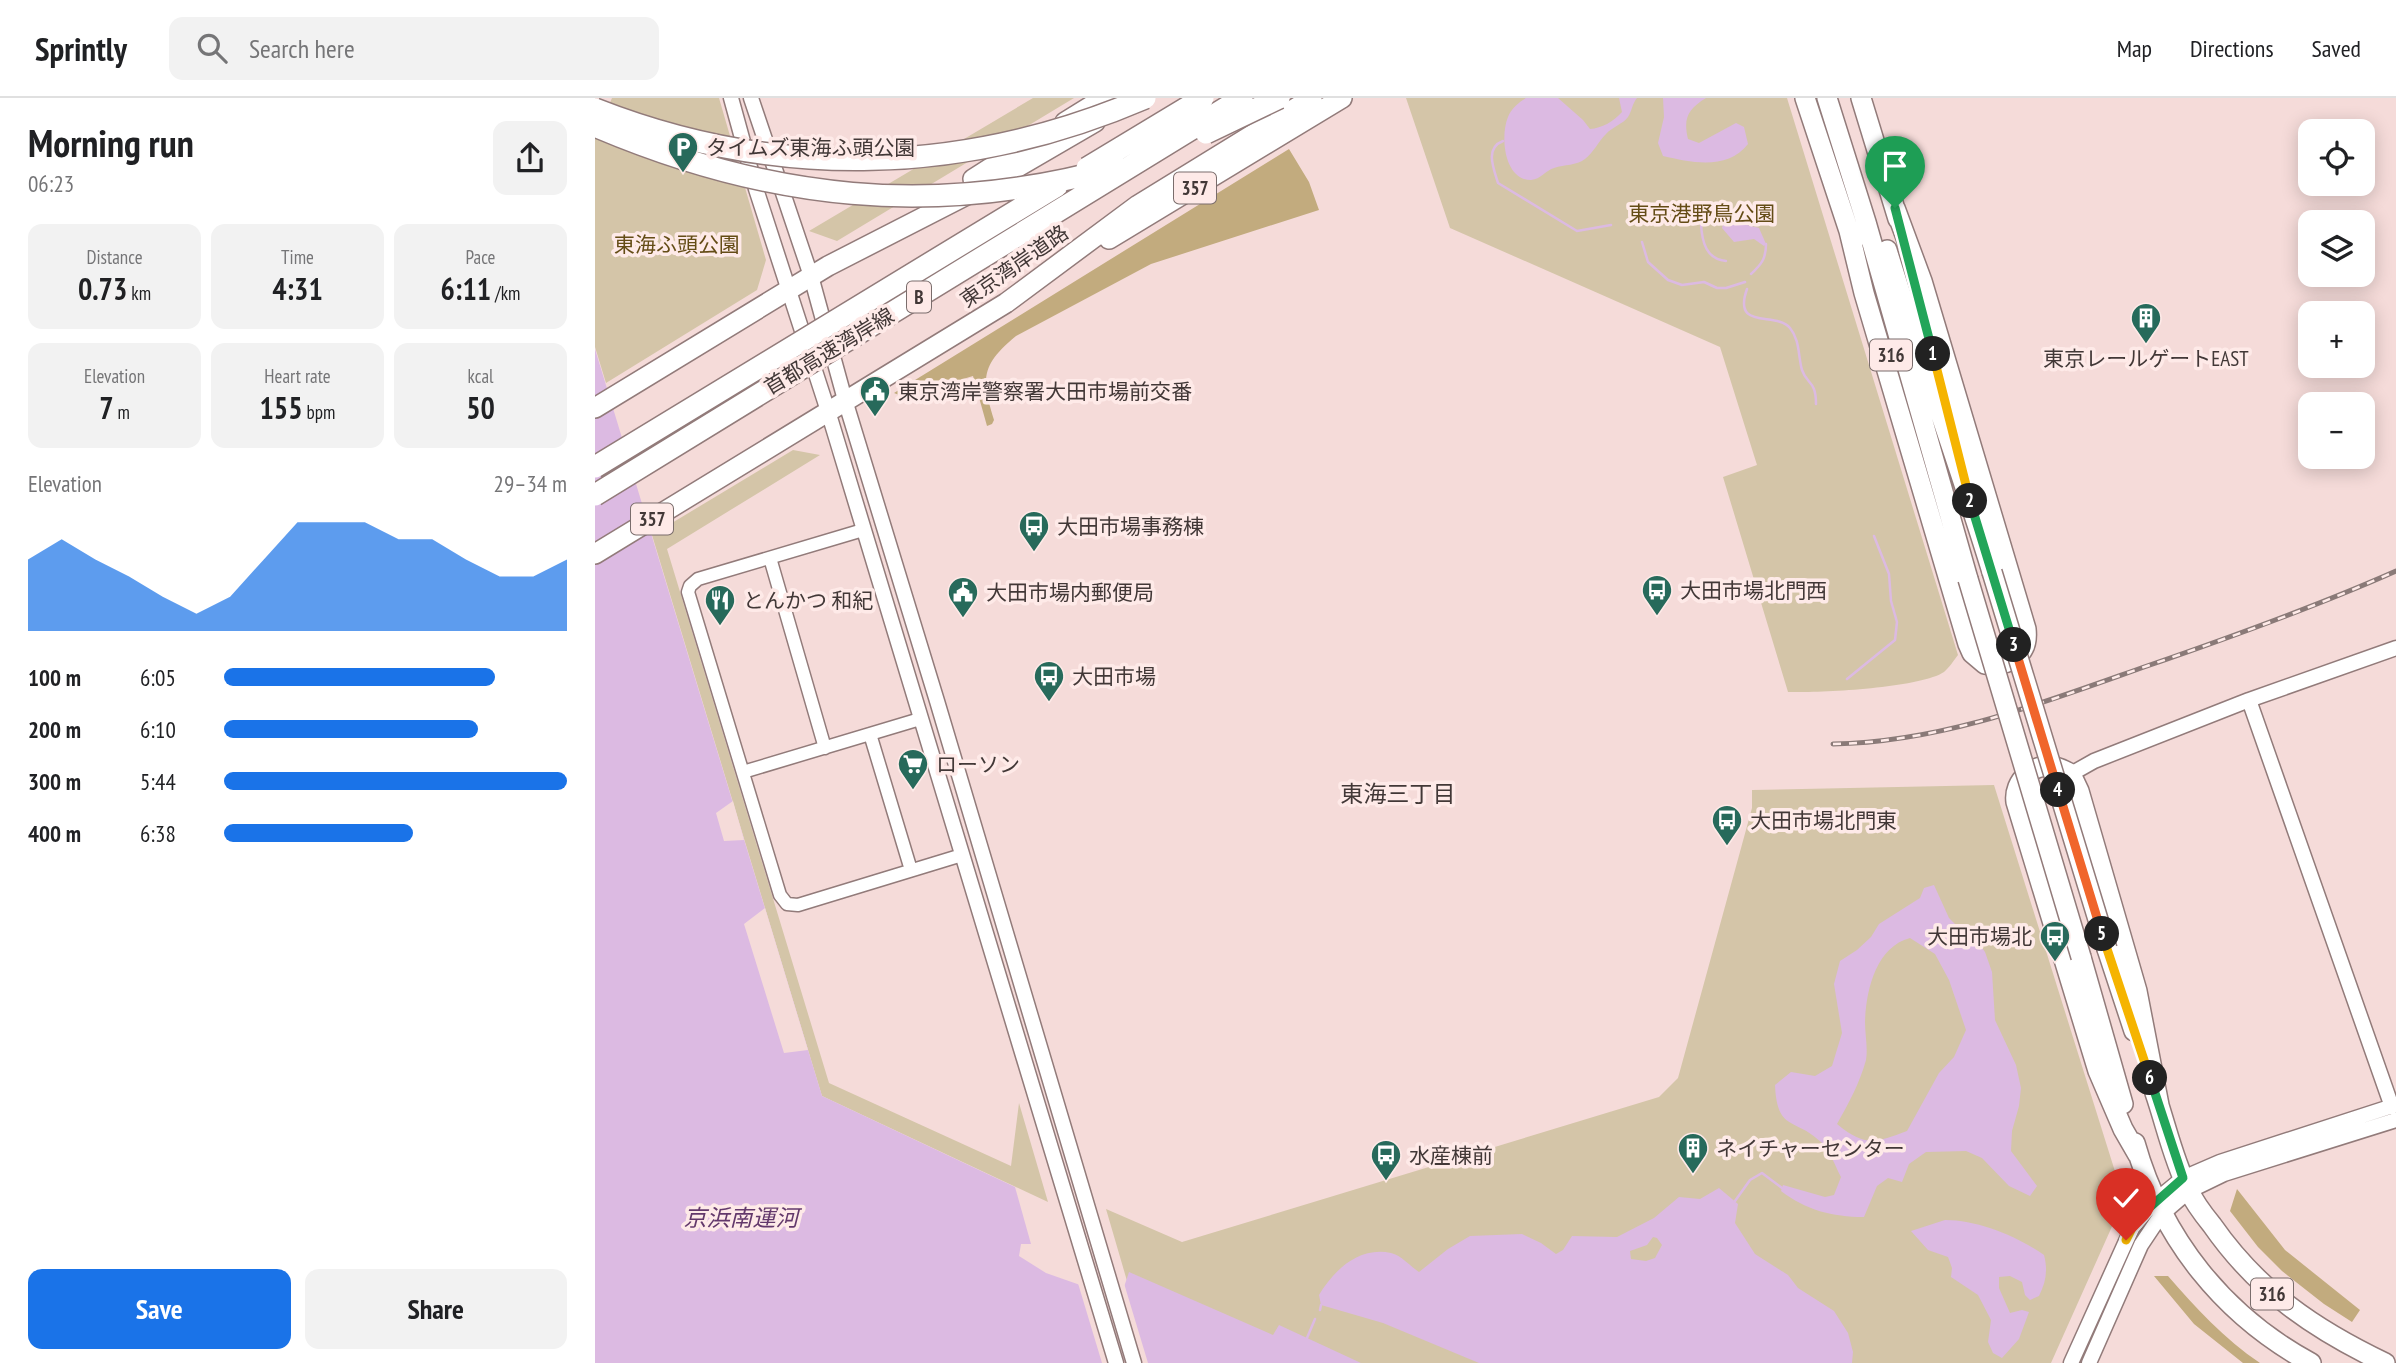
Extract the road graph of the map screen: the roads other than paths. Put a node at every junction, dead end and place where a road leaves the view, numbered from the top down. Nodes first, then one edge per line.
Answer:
1 (731, 98) edge
2 (751, 98) edge
3 (1104, 98) edge
4 (1135, 98) edge
5 (1145, 98) edge
6 (1202, 98) edge
7 (1242, 98) edge
8 (1279, 98) edge
9 (1312, 98) edge
10 (1342, 98) edge
11 (1805, 98) edge
12 (1827, 98) edge
13 (1841, 98) edge
14 (1861, 98) edge
15 (595, 109) edge
16 (595, 126) edge
17 (1895, 208) junction
18 (1849, 231) junction
19 (880, 237) junction
20 (1045, 273) junction
21 (810, 276) junction
22 (789, 290) junction
23 (837, 405) junction
24 (595, 408) edge
25 (595, 467) edge
26 (1961, 471) junction
27 (1938, 478) junction
28 (595, 495) edge
29 (863, 530) junction
30 (595, 554) edge
31 (770, 558) junction
32 (2396, 648) edge
33 (2249, 700) junction
34 (921, 719) junction
35 (870, 734) junction
36 (825, 748) junction
37 (743, 772) junction
38 (2071, 774) junction
39 (962, 855) junction
40 (912, 870) junction
41 (2159, 1105) junction
42 (2395, 1111) edge
43 (2138, 1155) junction
44 (2186, 1184) junction
45 (2158, 1208) junction
46 (1116, 1363) edge
47 (1135, 1363) edge
48 (2071, 1363) edge
49 (2089, 1363) edge
50 (2311, 1363) edge
51 (2385, 1363) edge

1 - 22 street
2 - 21 street
3 - 19 main road
4 - 19 main road
5 - 15 highway, bridge
6 - 25 highway, 首都高速湾岸線 / B, bridge
7 - 28 highway, 首都高速湾岸線 / B, bridge
8 - 16 highway, bridge
9 - 20 main road, 東京湾岸道路 / 357
10 - 20 main road, 357
11 - 18 main road, 316
12 - 27 main road, 316
13 - 26 main road, 316
14 - 17 main road, 316
17 - 18 main road
17 - 26 main road, 316
18 - 27 main road, 316
19 - 21 main road
20 - 23 main road, 東京湾岸道路 / 357
21 - 22 main road
21 - 23 street
22 - 23 street
22 - 24 main road
23 - 29 street
23 - 30 main road, 東京湾岸道路 / 357
23 - 47 street
26 - 41 main road, 316, bridge
27 - 43 main road, 316, bridge
29 - 31 street
29 - 34 street
31 - 36 street
31 - 37 street
32 - 33 street
33 - 38 street
33 - 42 street
34 - 35 street
34 - 39 street
35 - 36 street
35 - 40 street
36 - 37 street
37 - 40 street
38 - 41 main road
38 - 43 main road
39 - 40 street
39 - 46 street
41 - 44 main road, 316
42 - 44 street
43 - 45 main road, 316
44 - 45 street
44 - 51 main road, 316
45 - 48 street
45 - 49 street
45 - 50 main road, 316

